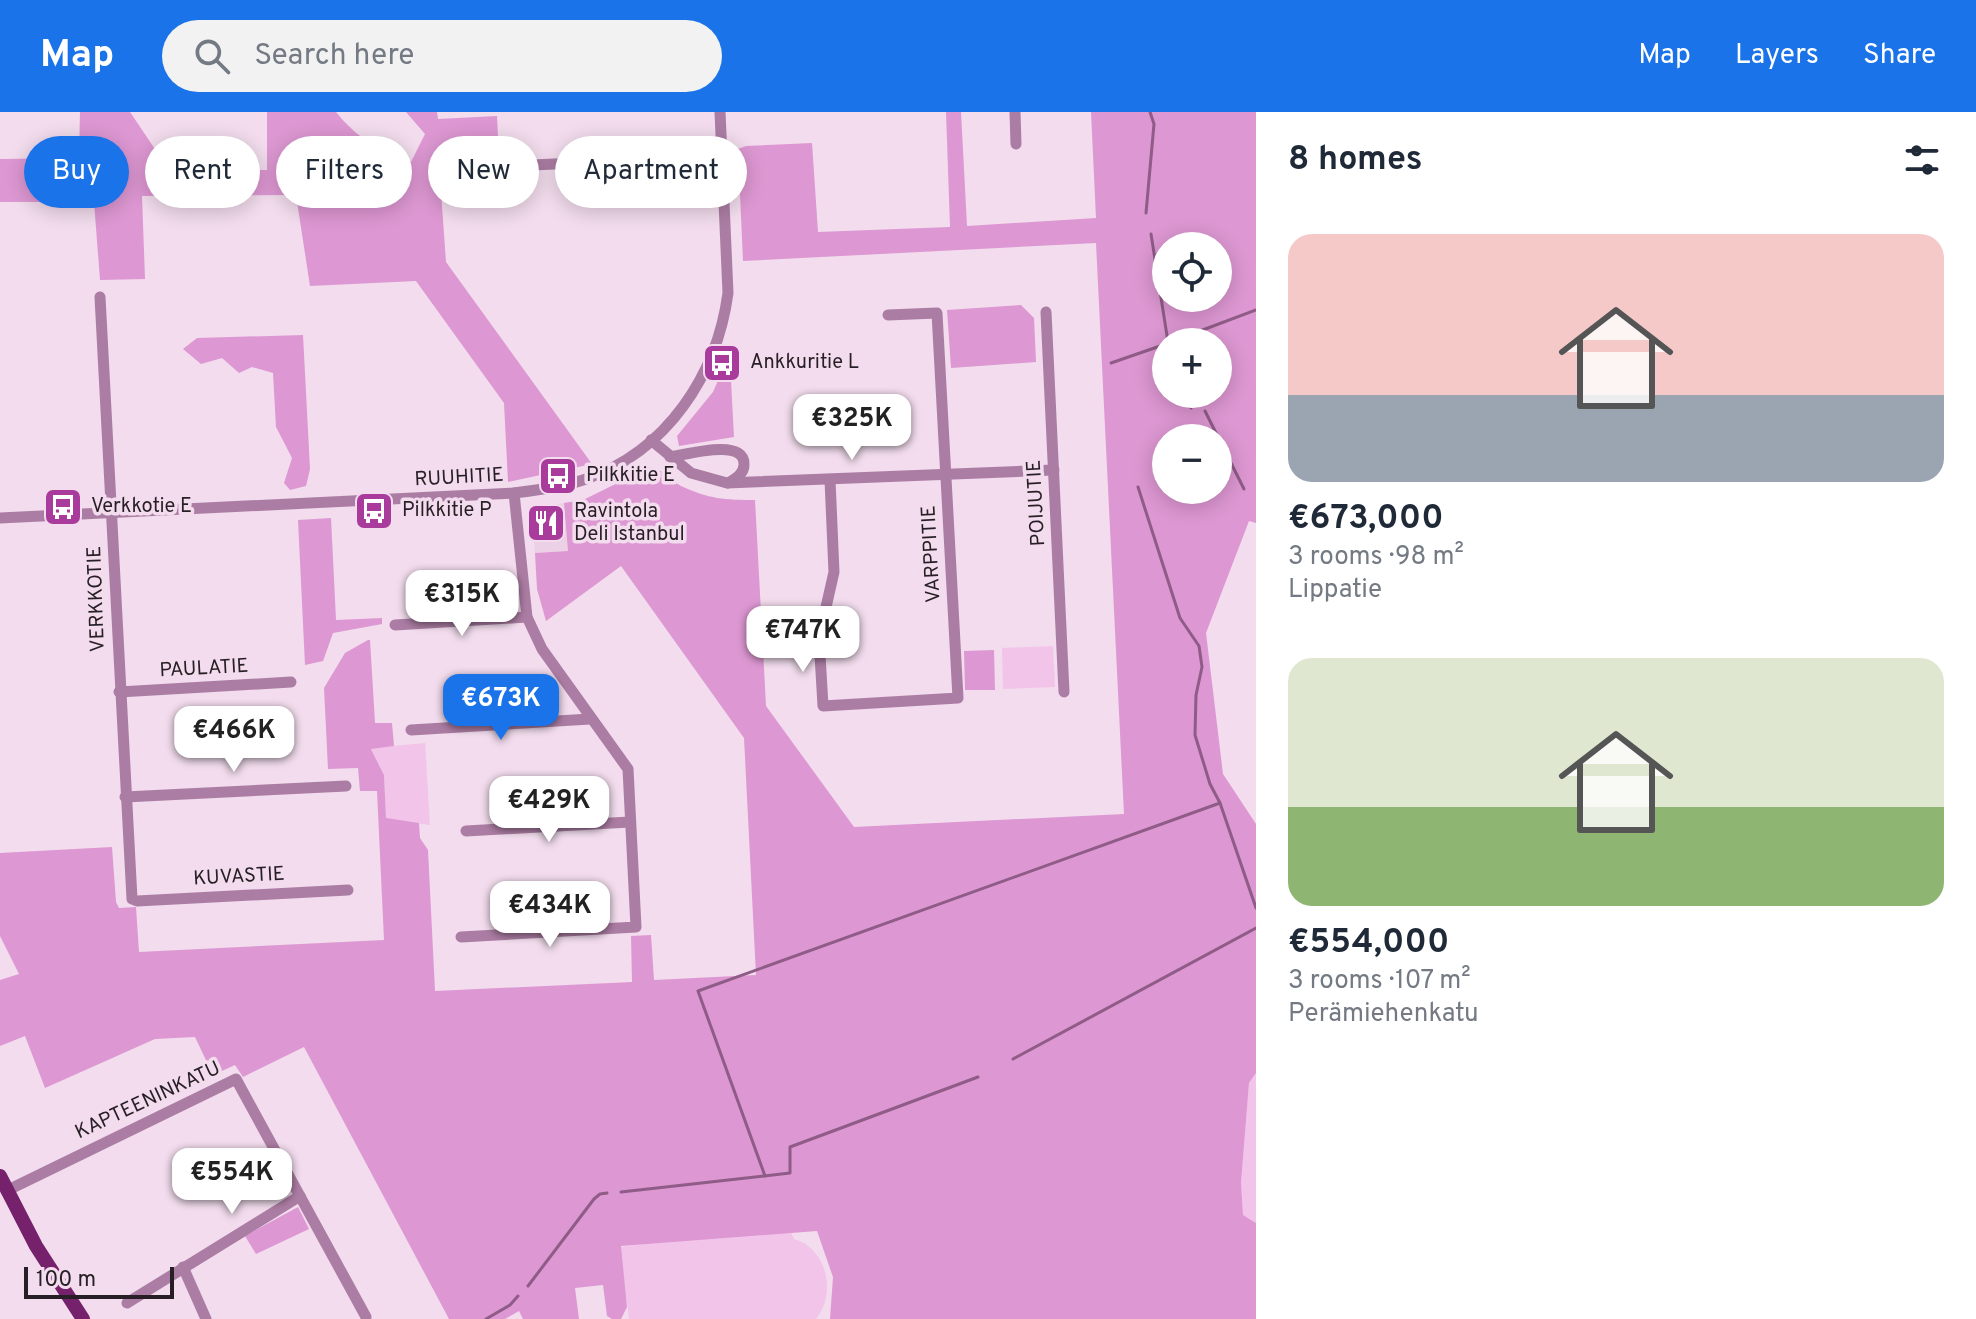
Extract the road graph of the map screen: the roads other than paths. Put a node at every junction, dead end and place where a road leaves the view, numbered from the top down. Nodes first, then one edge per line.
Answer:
1 (720, 112) edge
2 (1015, 112) edge
3 (722, 136) edge
4 (1016, 144) dead end
5 (725, 208) edge
6 (100, 297) dead end
7 (1046, 312) dead end
8 (888, 315) dead end
9 (651, 440) junction
10 (670, 457) junction
11 (1054, 470) junction
12 (946, 474) junction
13 (830, 480) junction
14 (727, 483) junction
15 (514, 493) junction
16 (112, 513) junction
17 (0, 518) edge
18 (527, 617) junction
19 (395, 625) dead end
20 (291, 682) dead end
21 (119, 692) junction
22 (1064, 692) dead end
23 (590, 719) junction
24 (411, 730) dead end
25 (346, 786) dead end
26 (125, 797) junction
27 (630, 822) junction
28 (466, 831) dead end
29 (348, 890) dead end
30 (132, 899) joint
31 (461, 937) dead end
32 (3, 1183) edge
33 (300, 1196) junction
34 (183, 1267) junction
35 (127, 1303) dead end
36 (366, 1317) dead end
37 (83, 1319) edge
38 (206, 1319) edge

1 - 3 street, RUUHITIE
2 - 4 street
5 - 9 street, RUUHITIE
6 - 16 street, VERKKOTIE
7 - 11 street, POIJUTIE
8 - 12 street, VARPPITIE
9 - 10 street
9 - 15 street, RUUHITIE
10 - 14 street
10 - 14 street
11 - 12 street
11 - 22 street, POIJUTIE
12 - 13 street
12 - 13 street, VARPPITIE
13 - 14 street
15 - 16 street, RUUHITIE
15 - 18 street
16 - 17 street, RUUHITIE
16 - 21 street, VERKKOTIE
18 - 19 street
18 - 23 street
20 - 21 street, PAULATIE
21 - 26 street, VERKKOTIE
23 - 24 street
23 - 27 street
25 - 26 street
26 - 30 street, VERKKOTIE
27 - 28 street
27 - 31 street
29 - 30 street, KUVASTIE
32 - 33 street, KAPTEENINKATU
32 - 37 main road
33 - 34 street
33 - 36 street, KAPTEENINKATU
34 - 35 street
34 - 38 street

